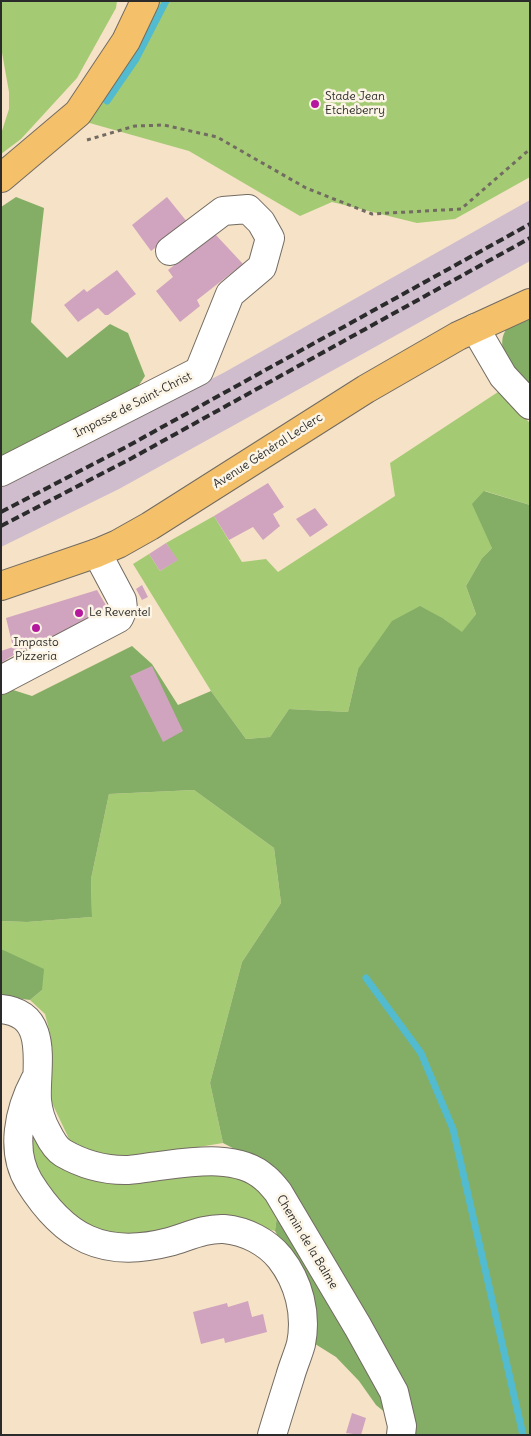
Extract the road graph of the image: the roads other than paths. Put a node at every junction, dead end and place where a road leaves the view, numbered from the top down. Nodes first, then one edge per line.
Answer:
1 (126, 1) edge
2 (145, 1) edge
3 (1, 177) edge
4 (170, 251) dead end
5 (530, 303) edge
6 (475, 328) junction
7 (530, 405) edge
8 (1, 472) edge
9 (97, 552) junction
10 (1, 586) edge
11 (1, 680) edge
12 (1, 1009) edge
13 (37, 1077) junction
14 (272, 1435) edge
15 (401, 1435) edge

1 - 3 main road
2 - 3 main road
4 - 8 street, Impasse de Saint-Christ
5 - 6 main road, Avenue Général Leclerc
6 - 7 street
6 - 9 main road, Avenue Général Leclerc
9 - 10 main road, Avenue Général Leclerc
9 - 11 street
12 - 13 street, Chemin de la Balme
13 - 14 street
13 - 15 street, Chemin de la Balme

